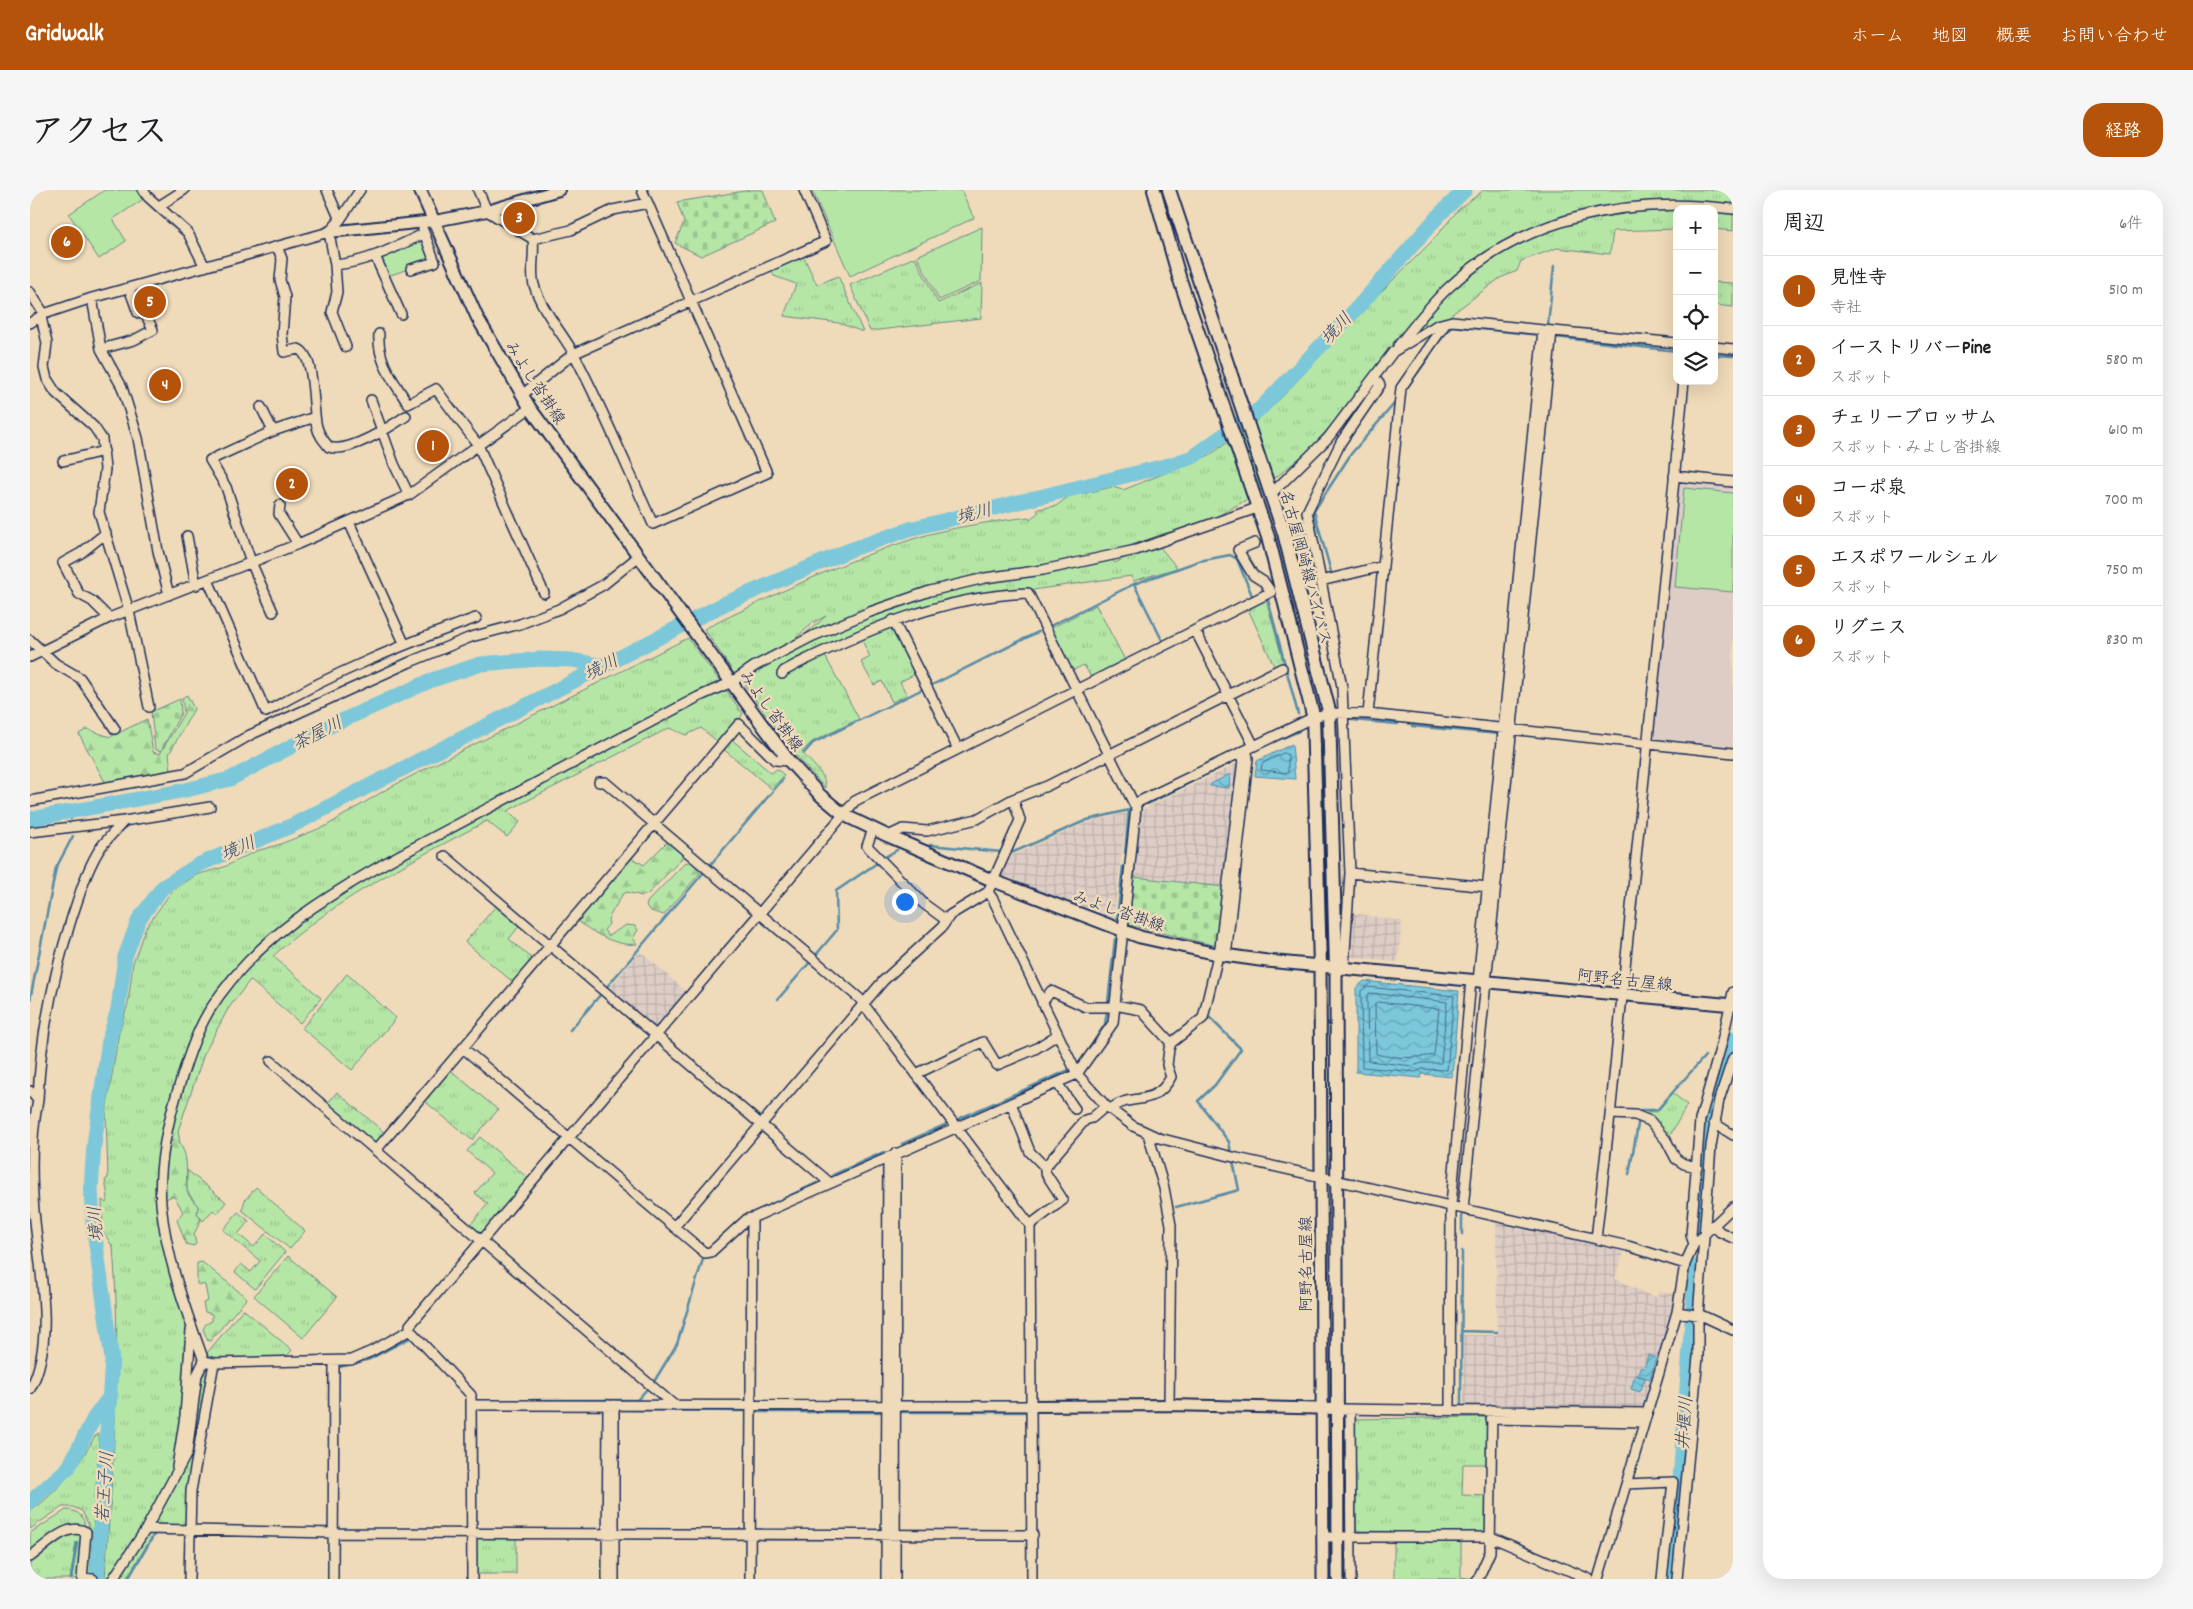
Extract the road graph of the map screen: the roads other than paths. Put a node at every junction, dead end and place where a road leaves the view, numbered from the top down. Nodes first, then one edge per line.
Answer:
1 (143, 190) edge
2 (184, 190) edge
3 (327, 190) edge
4 (360, 190) edge
5 (420, 190) edge
6 (478, 190) edge
7 (559, 190) edge
8 (642, 190) edge
9 (804, 190) edge
10 (1154, 190) edge
11 (1169, 190) edge
12 (648, 203) junction
13 (159, 206) junction
14 (1733, 209) edge
15 (487, 211) junction
16 (340, 220) junction
17 (435, 220) junction
18 (422, 222) junction
19 (329, 232) junction
20 (423, 234) junction
21 (533, 239) junction
22 (277, 246) junction
23 (375, 256) junction
24 (335, 266) junction
25 (205, 267) junction
26 (411, 269) dead end
27 (129, 288) junction
28 (30, 292) edge
29 (92, 298) junction
30 (692, 300) junction
31 (402, 314) dead end
32 (43, 315) junction
33 (30, 323) edge
34 (1446, 323) junction
35 (1548, 330) junction
36 (379, 334) dead end
37 (1673, 343) edge
38 (346, 347) dead end
39 (1718, 347) edge
40 (1733, 349) edge
41 (101, 350) junction
42 (1393, 352) junction
43 (574, 354) junction
44 (1375, 378) junction
45 (1684, 385) edge
46 (522, 395) junction
47 (370, 400) dead end
48 (260, 407) dead end
49 (530, 408) junction
50 (406, 416) dead end
51 (315, 417) junction
52 (273, 432) junction
53 (383, 432) junction
54 (478, 445) junction
55 (104, 451) junction
56 (64, 462) dead end
57 (1674, 476) junction
58 (1733, 482) edge
59 (1270, 490) junction
60 (409, 495) junction
61 (280, 505) dead end
62 (1257, 508) junction
63 (349, 522) junction
64 (1310, 525) junction
65 (1294, 529) dead end
66 (106, 533) junction
67 (187, 536) dead end
68 (298, 544) junction
69 (1255, 544) dead end
70 (641, 559) junction
71 (251, 562) junction
72 (1383, 566) junction
73 (208, 580) junction
74 (1321, 581) junction
75 (196, 585) junction
76 (544, 593) dead end
77 (169, 595) junction
78 (128, 610) junction
79 (273, 612) dead end
80 (109, 618) junction
81 (476, 618) dead end
82 (893, 620) junction
83 (1196, 630) junction
84 (30, 640) edge
85 (405, 645) junction
86 (42, 651) junction
87 (30, 657) edge
88 (1282, 668) dead end
89 (782, 674) dead end
90 (732, 682) junction
91 (1077, 689) junction
92 (1228, 693) junction
93 (149, 707) dead end
94 (1329, 713) junction
95 (1344, 713) junction
96 (1368, 714) junction
97 (1314, 717) junction
98 (115, 729) dead end
99 (1507, 730) junction
100 (1646, 745) junction
101 (958, 749) junction
102 (1247, 750) junction
103 (1733, 753) edge
104 (1108, 754) junction
105 (789, 761) junction
106 (599, 782) dead end
107 (1013, 799) junction
108 (30, 801) edge
109 (1134, 804) junction
110 (210, 807) dead end
111 (844, 815) junction
112 (124, 821) junction
113 (654, 824) junction
114 (873, 829) junction
115 (30, 832) edge
116 (888, 836) junction
117 (445, 856) dead end
118 (1350, 873) junction
119 (994, 881) junction
120 (1488, 887) junction
121 (988, 892) junction
122 (759, 913) junction
123 (946, 920) junction
124 (1123, 932) junction
125 (550, 945) junction
126 (1222, 955) junction
127 (1320, 966) junction
128 (1340, 967) junction
129 (1479, 981) junction
130 (1733, 992) edge
131 (1623, 995) junction
132 (1042, 1003) junction
133 (1732, 1004) edge
134 (864, 1005) junction
135 (1115, 1006) junction
136 (656, 1035) junction
137 (1057, 1035) junction
138 (1171, 1044) junction
139 (463, 1048) junction
140 (1733, 1058) edge
141 (271, 1061) dead end
142 (916, 1074) junction
143 (1077, 1074) junction
144 (1057, 1083) junction
145 (30, 1090) edge
146 (38, 1100) junction
147 (1011, 1103) junction
148 (1108, 1108) junction
149 (1074, 1109) dead end
150 (1610, 1114) junction
151 (1714, 1123) junction
152 (762, 1125) junction
153 (956, 1128) junction
154 (1148, 1134) junction
155 (1733, 1135) edge
156 (569, 1138) junction
157 (376, 1150) junction
158 (892, 1156) junction
159 (1045, 1167) junction
160 (1697, 1167) junction
161 (1321, 1176) junction
162 (1337, 1180) junction
163 (830, 1182) junction
164 (1451, 1205) junction
165 (1733, 1207) edge
166 (1463, 1209) junction
167 (752, 1218) junction
168 (1030, 1225) junction
169 (674, 1227) junction
170 (1710, 1229) junction
171 (1733, 1238) edge
172 (1596, 1239) junction
173 (482, 1240) junction
174 (1694, 1244) junction
175 (1685, 1264) junction
176 (1689, 1314) junction
177 (191, 1326) junction
178 (410, 1330) junction
179 (1733, 1330) edge
180 (334, 1361) junction
181 (209, 1362) junction
182 (30, 1389) edge
183 (471, 1405) junction
184 (611, 1405) junction
185 (1169, 1405) junction
186 (675, 1406) junction
187 (752, 1406) junction
188 (891, 1406) junction
189 (1031, 1406) junction
190 (1321, 1409) junction
191 (1350, 1409) junction
192 (1450, 1409) junction
193 (1337, 1410) junction
194 (1492, 1414) junction
195 (1645, 1417) junction
196 (176, 1474) junction
197 (1626, 1484) junction
198 (146, 1529) junction
199 (189, 1532) junction
200 (334, 1533) junction
201 (472, 1533) junction
202 (611, 1534) junction
203 (750, 1534) junction
204 (891, 1535) junction
205 (1033, 1535) junction
206 (1322, 1537) junction
207 (1338, 1537) junction
208 (1350, 1537) junction
209 (1491, 1537) junction
210 (30, 1557) edge
211 (82, 1579) edge
212 (93, 1579) edge
213 (113, 1579) edge
214 (189, 1579) edge
215 (333, 1579) edge
216 (472, 1579) edge
217 (607, 1579) edge
218 (614, 1579) edge
219 (750, 1579) edge
220 (886, 1579) edge
221 (894, 1579) edge
222 (1032, 1579) edge
223 (1323, 1579) edge
224 (1338, 1579) edge
225 (1351, 1579) edge
226 (1478, 1579) edge
227 (1589, 1579) edge
228 (1598, 1579) edge
229 (1662, 1579) edge
230 (1678, 1579) edge

1 - 13 street
2 - 13 street
3 - 16 street
4 - 16 street
5 - 17 main road, みよし沓掛線
6 - 15 street
7 - 15 street
8 - 12 street
9 - 30 street
10 - 62 main road, 名古屋岡崎線バイパス
11 - 59 main road, 名古屋岡崎線バイパス
12 - 21 street
12 - 30 street
13 - 25 street
14 - 42 street
15 - 17 street
15 - 21 street
16 - 19 street
17 - 18 street
17 - 46 main road, みよし沓掛線
18 - 19 street
18 - 20 street
19 - 22 street
19 - 24 street
20 - 23 street
20 - 26 street
21 - 43 street
22 - 25 street
22 - 51 street
23 - 24 street
23 - 31 street
24 - 38 street
25 - 27 street
27 - 29 street
27 - 41 street
28 - 32 street
29 - 32 street
29 - 41 street
30 - 43 street
30 - 43 street
32 - 33 street
32 - 55 street
34 - 35 street
34 - 42 street
34 - 72 street
35 - 37 street
35 - 99 street
36 - 54 street
39 - 40 street
41 - 77 street
42 - 44 street
43 - 46 street
44 - 59 street
44 - 64 street
45 - 57 street
46 - 49 main road, みよし沓掛線
47 - 53 street
48 - 52 street
49 - 54 street
49 - 70 main road, みよし沓掛線
50 - 53 street
51 - 52 street
51 - 53 street
52 - 71 street
53 - 60 street
54 - 60 street
54 - 76 street
55 - 56 street
55 - 66 street
57 - 58 street
57 - 100 street
59 - 94 main road, 名古屋岡崎線バイパス
60 - 63 street
61 - 68 street
62 - 90 street
62 - 97 main road, 名古屋岡崎線バイパス
63 - 68 street
63 - 85 street
64 - 65 street
64 - 74 street
66 - 78 street
66 - 80 street
67 - 75 street
68 - 71 street
69 - 83 street
70 - 90 main road, みよし沓掛線
70 - 108 street
71 - 73 street
71 - 79 street
72 - 74 street
72 - 96 street
73 - 75 street
73 - 85 street
74 - 95 street
75 - 77 street
77 - 78 street
78 - 80 street
78 - 93 street
80 - 86 street
81 - 85 street
82 - 89 street
82 - 91 street
82 - 101 street
83 - 91 street
83 - 92 street
84 - 86 street
86 - 87 street
86 - 98 street
88 - 92 street
90 - 105 main road, みよし沓掛線
90 - 177 street
91 - 101 street
91 - 104 street
92 - 102 street
92 - 104 street
94 - 95 street
94 - 97 street
94 - 128 main road, 名古屋岡崎線バイパス
95 - 96 street
95 - 118 street
96 - 99 street
97 - 102 street
97 - 127 main road, 名古屋岡崎線バイパス
99 - 100 street
99 - 120 street
99 - 129 street
100 - 103 street
100 - 131 street
101 - 111 street
102 - 109 street
102 - 126 street
104 - 107 street
104 - 109 street
105 - 111 main road, みよし沓掛線
105 - 113 street
106 - 113 street
107 - 116 street
107 - 119 street
109 - 124 street
110 - 112 street
111 - 114 main road, みよし沓掛線
111 - 122 street
112 - 115 street
112 - 146 street
113 - 122 street
113 - 125 street
114 - 116 main road, みよし沓掛線
114 - 123 street
116 - 119 main road, みよし沓掛線
117 - 125 street
118 - 120 street
118 - 128 street
119 - 121 street
119 - 124 main road, みよし沓掛線
120 - 129 street
121 - 123 street
121 - 132 street
122 - 134 street
122 - 136 street
123 - 134 street
124 - 126 main road, みよし沓掛線
124 - 135 street
125 - 136 street
125 - 139 street
126 - 127 main road, みよし沓掛線
126 - 138 street
127 - 128 main road, 阿野名古屋線
127 - 161 main road, 阿野名古屋線
128 - 129 main road, 阿野名古屋線
128 - 162 main road, 阿野名古屋線
129 - 131 main road, 阿野名古屋線
129 - 164 street
129 - 166 street
130 - 133 street
131 - 133 main road, 阿野名古屋線
131 - 150 street
132 - 135 street
132 - 137 street
133 - 160 street
134 - 142 street
134 - 152 street
135 - 138 street
135 - 143 street
136 - 152 street
136 - 156 street
137 - 142 street
137 - 143 street
138 - 148 street
139 - 156 street
139 - 157 street
140 - 151 street
141 - 157 street
142 - 153 street
143 - 144 street
143 - 148 street
144 - 147 street
144 - 149 street
145 - 146 street
146 - 182 street
147 - 153 street
147 - 159 street
148 - 154 street
148 - 159 street
150 - 160 street
150 - 172 street
151 - 155 street
151 - 170 street
152 - 163 street
152 - 169 street
153 - 158 street
153 - 168 street
154 - 161 street
154 - 185 street
156 - 169 street
156 - 173 street
157 - 173 street
158 - 163 street
158 - 188 street
159 - 168 street
160 - 174 street
161 - 162 street
161 - 190 main road, 阿野名古屋線
162 - 164 street
162 - 193 main road, 阿野名古屋線
163 - 167 street
164 - 166 street
164 - 192 street
165 - 170 street
166 - 172 street
167 - 169 street
167 - 187 street
168 - 189 street
170 - 171 street
170 - 174 street
170 - 176 street
172 - 175 street
173 - 178 street
173 - 186 street
174 - 175 street
175 - 176 street
176 - 179 street
176 - 195 street
176 - 230 street
177 - 181 street
177 - 196 street
178 - 180 street
178 - 183 street
180 - 181 street
180 - 200 street
181 - 196 street
181 - 199 street
183 - 184 street
183 - 201 street
184 - 186 street
184 - 202 street
185 - 189 street
185 - 190 street
186 - 187 street
187 - 188 street
187 - 203 street
188 - 189 street
188 - 204 street
189 - 205 street
190 - 193 street
190 - 206 main road, 阿野名古屋線
191 - 192 street
191 - 193 street
191 - 208 street
192 - 194 street
193 - 207 main road, 阿野名古屋線
194 - 195 street
194 - 209 street
195 - 197 street
196 - 198 street
197 - 228 street
197 - 229 street
198 - 199 street
198 - 213 street
199 - 200 street
199 - 214 street
200 - 201 street
200 - 215 street
201 - 202 street
201 - 216 street
202 - 203 street
202 - 217 street
202 - 218 street
203 - 204 street
203 - 219 street
204 - 205 street
204 - 220 street
204 - 221 street
205 - 222 street
206 - 207 street
206 - 223 main road, 阿野名古屋線
207 - 208 street
207 - 224 main road, 阿野名古屋線
208 - 209 street
208 - 225 street
209 - 226 street
209 - 227 street
210 - 211 street
211 - 212 street

